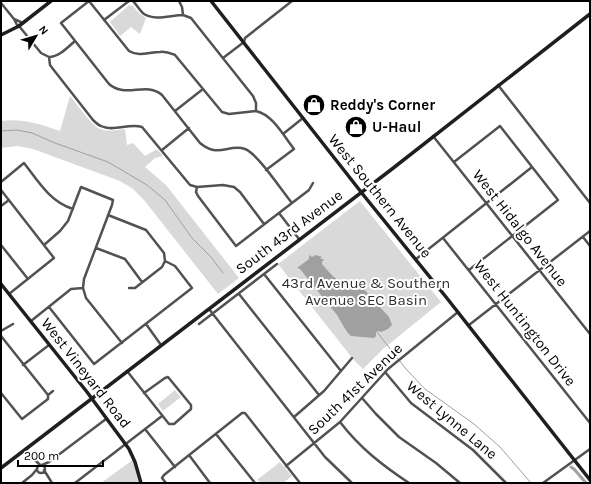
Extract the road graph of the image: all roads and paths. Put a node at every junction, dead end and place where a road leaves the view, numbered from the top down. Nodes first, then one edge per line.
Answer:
1 (51, 1) edge
2 (89, 1) edge
3 (129, 1) edge
4 (133, 1) edge
5 (179, 1) edge
6 (211, 1) edge
7 (292, 1) edge
8 (46, 2) edge
9 (1, 3) edge
10 (590, 14) edge
11 (183, 15) junction
12 (14, 19) junction
13 (104, 20) junction
14 (23, 23) junction
15 (18, 27) junction
16 (1, 36) edge
17 (75, 41) junction
18 (244, 42) junction
19 (49, 57) junction
20 (223, 58) junction
21 (498, 85) junction
22 (204, 89) junction
23 (175, 111) junction
24 (256, 111) junction
25 (303, 118) junction
26 (189, 128) junction
27 (283, 134) junction
28 (433, 136) junction
29 (162, 150) junction
30 (454, 162) junction
31 (532, 167) junction
32 (266, 170) junction
33 (1, 182) edge
34 (313, 183) dead end
35 (197, 187) junction
36 (1, 190) edge
37 (361, 192) junction
38 (9, 200) junction
39 (292, 203) junction
40 (486, 203) junction
41 (590, 203) edge
42 (1, 206) edge
43 (73, 209) junction
44 (279, 213) junction
45 (108, 215) junction
46 (264, 224) junction
47 (590, 231) edge
48 (513, 237) junction
49 (583, 237) junction
50 (443, 238) junction
51 (299, 239) junction
52 (1, 244) edge
53 (44, 245) junction
54 (590, 246) edge
55 (96, 248) junction
56 (416, 260) junction
57 (165, 262) junction
58 (277, 264) dead end
59 (469, 270) junction
60 (540, 270) junction
61 (264, 274) junction
62 (28, 279) junction
63 (142, 282) junction
64 (1, 284) edge
65 (83, 288) junction
66 (129, 288) dead end
67 (9, 294) junction
68 (239, 294) junction
69 (496, 304) junction
70 (49, 307) junction
71 (208, 309) junction
72 (458, 312) junction
73 (212, 314) junction
74 (31, 321) junction
75 (13, 324) dead end
76 (146, 324) junction
77 (199, 324) dead end
78 (469, 325) junction
79 (1, 331) edge
80 (590, 334) edge
81 (1, 336) edge
82 (122, 343) junction
83 (49, 345) junction
84 (162, 345) junction
85 (352, 358) dead end
86 (23, 365) junction
87 (127, 371) junction
88 (341, 371) junction
89 (385, 372) junction
90 (53, 391) dead end
91 (1, 393) edge
92 (144, 393) junction
93 (48, 395) junction
94 (319, 395) junction
95 (362, 398) junction
96 (91, 399) junction
97 (162, 416) junction
98 (294, 417) junction
99 (106, 419) junction
100 (340, 422) junction
101 (590, 423) edge
102 (145, 429) junction
103 (216, 434) junction
104 (314, 443) junction
105 (126, 445) junction
106 (26, 449) junction
107 (590, 449) edge
108 (188, 456) junction
109 (33, 458) junction
110 (574, 460) junction
111 (286, 466) junction
112 (43, 467) junction
113 (175, 467) junction
114 (1, 468) edge
115 (37, 468) junction
116 (40, 472) junction
117 (32, 475) junction
118 (47, 477) junction
119 (590, 480) edge
120 (22, 483) edge
121 (52, 483) edge
122 (75, 483) edge
123 (141, 483) edge
124 (166, 483) edge
125 (210, 483) edge
126 (255, 483) edge
127 (300, 483) edge
128 (352, 483) edge
129 (409, 483) edge
130 (460, 483) edge
131 (506, 483) edge
132 (543, 483) edge

1 - 8 main road
2 - 13 street
2 - 17 street
3 - 13 street
4 - 11 street
5 - 11 street
6 - 18 main road, West Southern Avenue
7 - 18 street
8 - 14 main road
9 - 12 street
10 - 21 main road, South 43rd Avenue
11 - 20 street
12 - 14 street
12 - 15 street
13 - 22 street
14 - 15 main road
15 - 16 main road
15 - 19 street
17 - 19 street
17 - 23 street
18 - 20 street
18 - 25 main road, West Southern Avenue
19 - 29 street
20 - 24 street
21 - 28 main road, South 43rd Avenue
21 - 41 street
22 - 23 street
22 - 24 street
23 - 26 street
24 - 27 street
25 - 27 street
25 - 37 main road, West Southern Avenue
26 - 29 street
26 - 32 street
27 - 32 street
28 - 30 street, West Hidalgo Avenue
28 - 37 main road, South 43rd Avenue
29 - 35 street
30 - 31 street
30 - 40 street, West Hidalgo Avenue
31 - 40 street
31 - 48 street
32 - 39 street
33 - 43 street
34 - 39 street
35 - 46 street
35 - 46 street
36 - 38 street
37 - 51 main road, South 43rd Avenue
37 - 56 main road, West Southern Avenue
38 - 42 street
38 - 53 street
39 - 44 street
40 - 48 street, West Hidalgo Avenue
40 - 50 street
43 - 45 street
43 - 53 street
44 - 46 street
44 - 51 street
45 - 55 street
45 - 57 street
47 - 49 street
48 - 59 street
48 - 60 street, West Hidalgo Avenue
49 - 54 street
49 - 60 street
50 - 56 street
50 - 59 street, West Huntington Drive
51 - 71 main road, South 43rd Avenue
52 - 62 street
53 - 62 street
55 - 63 street
55 - 65 street
56 - 72 main road, West Southern Avenue
57 - 63 street
57 - 76 street
58 - 61 street, South 43rd Avenue
59 - 69 street, West Huntington Drive
60 - 69 street
60 - 80 street, West Hidalgo Avenue
61 - 68 street, South 43rd Avenue
61 - 88 street
62 - 67 street
63 - 66 street
64 - 67 main road, West Vineyard Road
65 - 70 street
65 - 82 street
67 - 74 main road, West Vineyard Road
68 - 73 street, South 43rd Avenue
68 - 94 street
69 - 78 street
69 - 101 street, West Huntington Drive
70 - 74 street
70 - 82 street
71 - 73 street
71 - 84 main road, South 43rd Avenue
72 - 78 main road, West Southern Avenue
72 - 89 street, South 41st Avenue
73 - 77 street, South 43rd Avenue
73 - 98 street
74 - 83 main road, West Vineyard Road
75 - 79 street
76 - 82 street
76 - 84 street
78 - 110 main road, West Southern Avenue
81 - 86 street
83 - 86 street
83 - 96 main road, West Vineyard Road
84 - 87 main road, South 43rd Avenue
85 - 88 street
86 - 93 street
87 - 92 street
87 - 96 main road, South 43rd Avenue
88 - 94 street
89 - 95 street, South 41st Avenue
89 - 131 street, West Lynne Lane
90 - 93 street
91 - 93 street
92 - 97 street
92 - 97 street
94 - 98 street
95 - 100 street, South 41st Avenue
95 - 130 street
96 - 99 main road, West Vineyard Road
96 - 106 main road, South 43rd Avenue
97 - 102 street
98 - 104 street
99 - 105 main road, West Vineyard Road
99 - 112 street
100 - 104 street, South 41st Avenue
100 - 129 street
102 - 105 street
102 - 113 street
103 - 108 street
103 - 111 street
103 - 126 street
104 - 111 street, South 41st Avenue
104 - 128 street
105 - 122 street
105 - 123 main road, West Vineyard Road
106 - 109 street
106 - 114 main road, South 43rd Avenue
107 - 110 street
108 - 113 street
108 - 125 street
109 - 112 street
109 - 115 street
110 - 119 main road, West Southern Avenue
110 - 132 street
111 - 127 street
112 - 115 street
112 - 116 street
112 - 118 street
113 - 124 street
115 - 116 street
115 - 117 street
116 - 117 street
116 - 118 street
117 - 120 street
118 - 121 street

